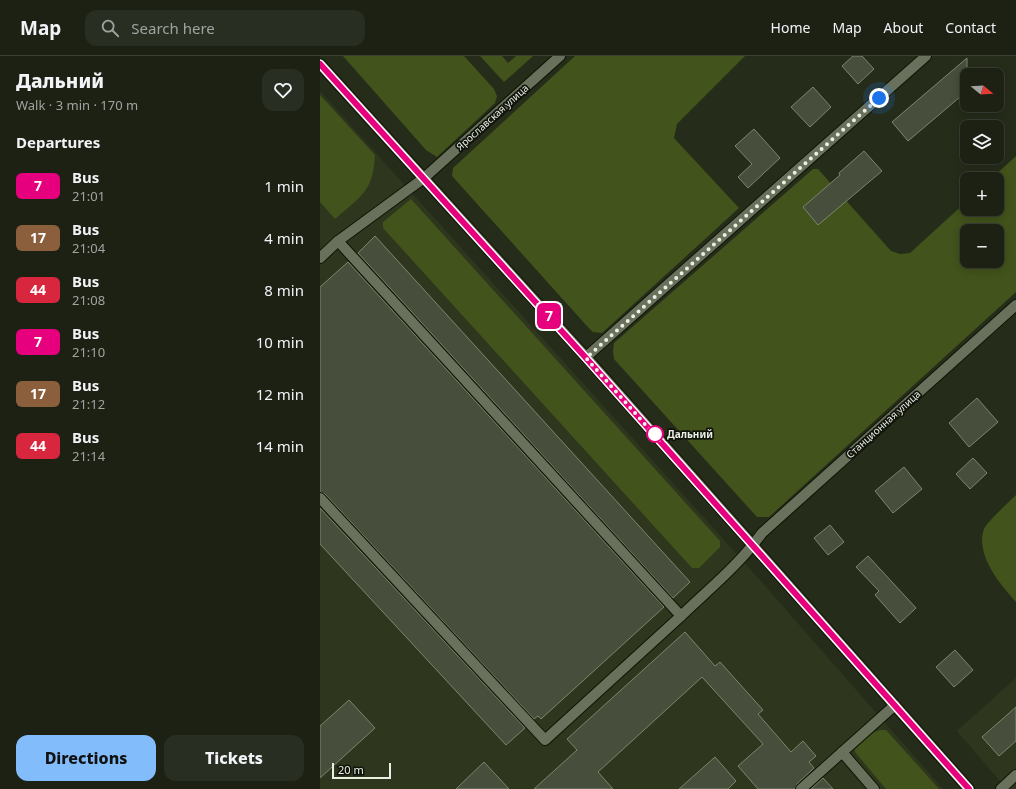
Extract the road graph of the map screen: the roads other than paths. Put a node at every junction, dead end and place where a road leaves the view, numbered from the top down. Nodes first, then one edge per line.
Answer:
1 (560, 56) edge
2 (926, 56) edge
3 (320, 64) edge
4 (424, 178) junction
5 (338, 241) junction
6 (320, 258) edge
7 (1016, 305) edge
8 (586, 358) junction
9 (320, 498) edge
10 (753, 546) junction
11 (680, 616) junction
12 (895, 705) junction
13 (842, 752) junction
14 (1016, 775) edge
15 (801, 789) edge
16 (874, 789) edge
17 (970, 789) edge
18 (1001, 789) edge

1 - 4 street, Ярославская улица
2 - 8 street
3 - 4 street
4 - 5 street, Ярославская улица
4 - 8 street
5 - 6 street, Ярославская улица
5 - 11 street
7 - 10 street, Станционная улица
8 - 10 street
9 - 11 street, Станционная улица
10 - 11 street, Станционная улица
10 - 12 street
12 - 13 street
12 - 17 street
13 - 15 street
13 - 16 street
14 - 18 street

